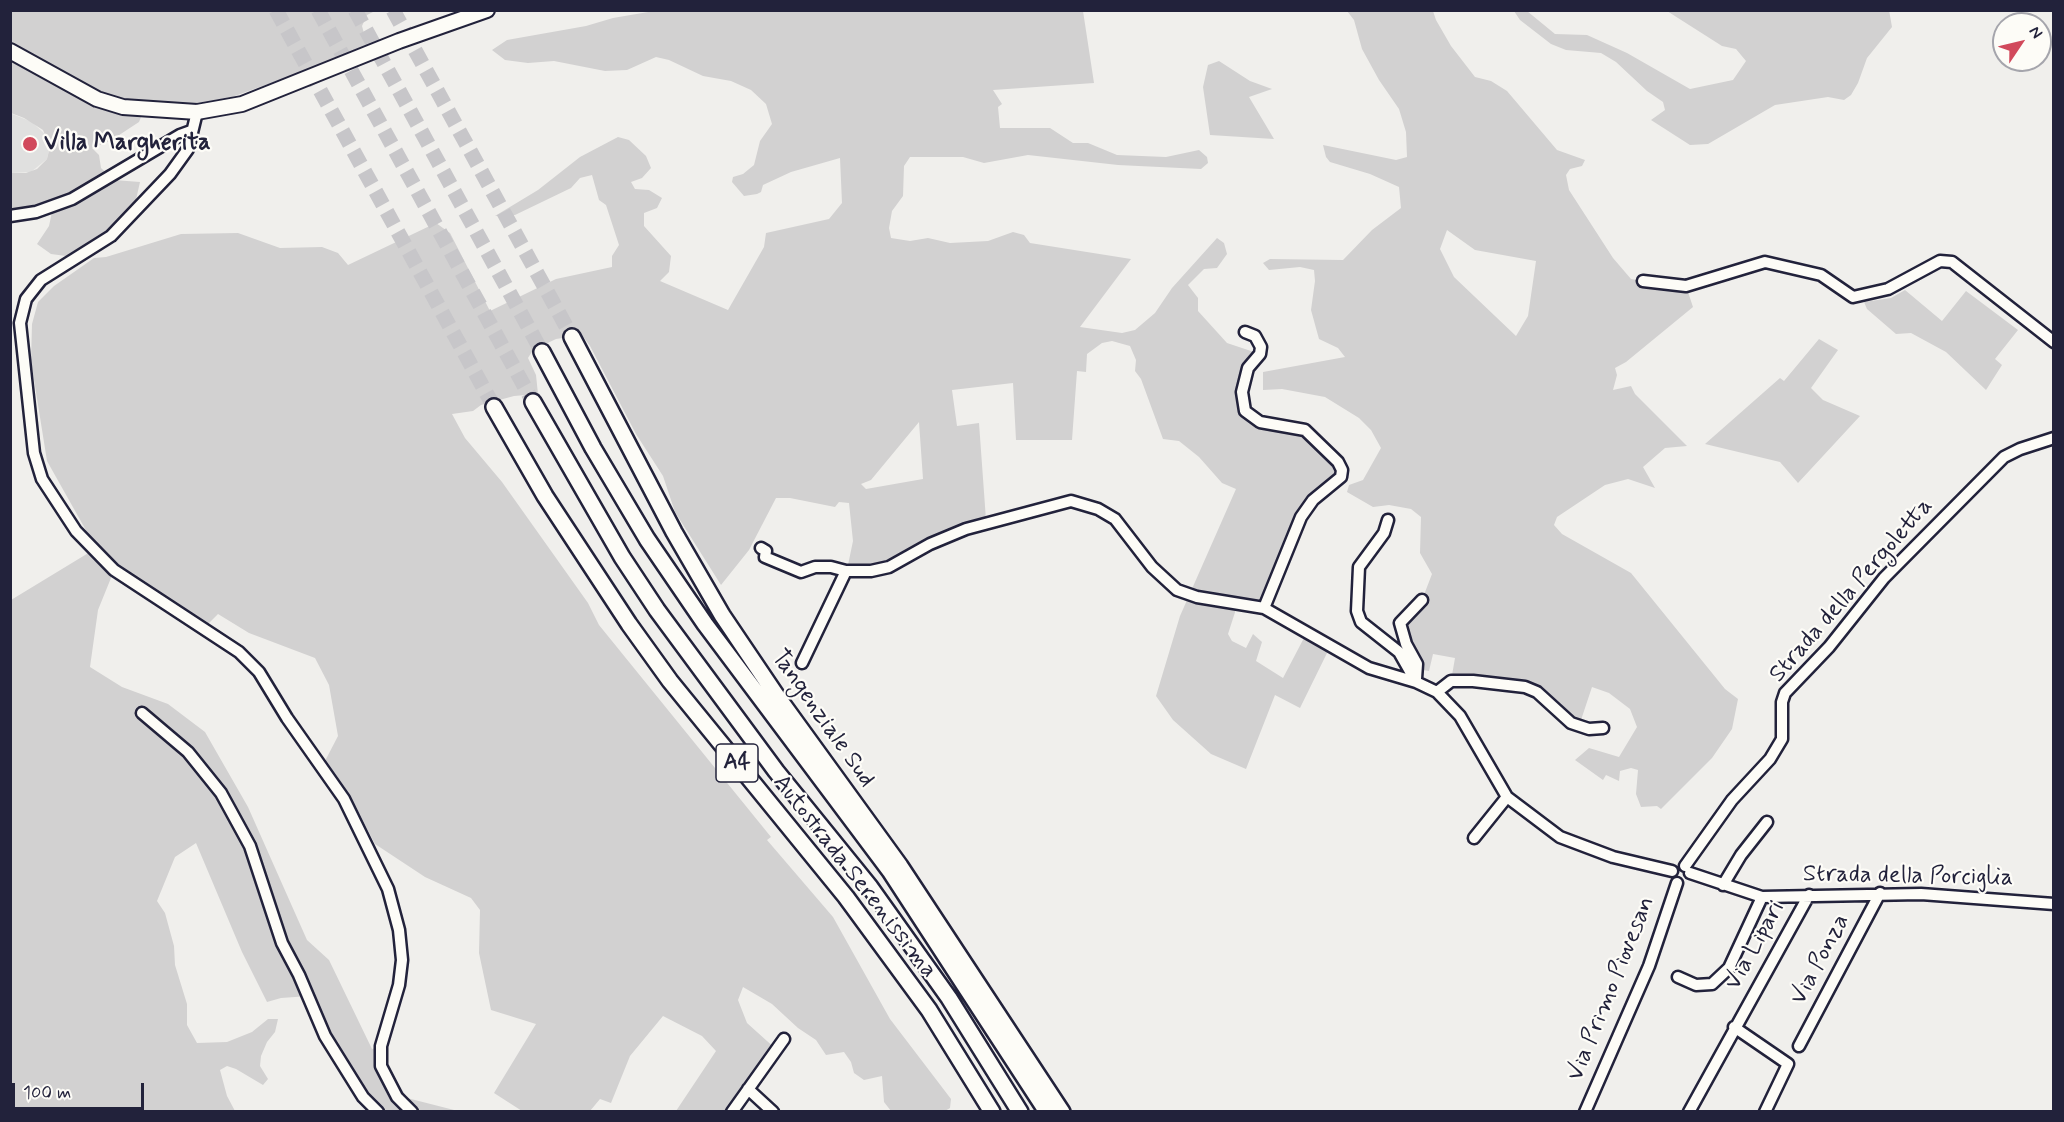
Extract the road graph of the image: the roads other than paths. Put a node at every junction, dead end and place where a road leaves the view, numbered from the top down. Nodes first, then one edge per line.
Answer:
1 (487, 10) edge
2 (10, 51) edge
3 (197, 112) junction
4 (191, 131) junction
5 (10, 216) edge
6 (1642, 281) dead end
7 (1245, 332) dead end
8 (572, 336) tunnel mouth
9 (2054, 342) edge
10 (542, 352) tunnel mouth
11 (533, 402) tunnel mouth
12 (494, 407) tunnel mouth
13 (2054, 438) edge
14 (1388, 520) dead end
15 (761, 548) dead end
16 (846, 571) junction
17 (1422, 600) dead end
18 (1264, 608) junction
19 (802, 663) dead end
20 (1416, 682) junction
21 (1437, 692) junction
22 (142, 713) dead end
23 (1603, 728) dead end
24 (1507, 797) junction
25 (1767, 822) dead end
26 (1474, 838) dead end
27 (1688, 870) junction
28 (1672, 871) junction
29 (1677, 883) junction
30 (1723, 885) junction
31 (1880, 893) junction
32 (1809, 895) junction
33 (1762, 897) junction
34 (2054, 904) edge
35 (1678, 977) dead end
36 (1737, 1022) junction
37 (784, 1040) dead end
38 (1799, 1046) dead end
39 (748, 1089) junction
40 (378, 1112) edge
41 (412, 1112) edge
42 (732, 1112) edge
43 (773, 1112) edge
44 (992, 1112) edge
45 (1020, 1112) edge
46 (1047, 1112) edge
47 (1062, 1112) edge
48 (1585, 1112) edge
49 (1689, 1112) edge
50 (1765, 1112) edge

1 - 3 main road
2 - 3 main road
3 - 4 street
4 - 5 street
4 - 41 street
6 - 9 street
7 - 18 street
8 - 47 highway, Tangenziale Sud
10 - 46 highway, Tangenziale Sud
11 - 45 highway, Autostrada Serenissima / A4
12 - 44 highway, Autostrada Serenissima / A4
13 - 27 street, Strada della Pergoletta
14 - 20 street
15 - 16 street
16 - 18 street
16 - 19 street
17 - 20 street
18 - 20 street
20 - 21 street
21 - 23 street
21 - 24 street
22 - 40 street
24 - 26 street
24 - 28 street
25 - 30 street
27 - 28 street
27 - 29 street
27 - 30 street, Strada della Porciglia
28 - 29 street
29 - 48 street, Via Primo Piovesan
30 - 33 street, Strada della Porciglia
31 - 32 street, Strada della Porciglia
31 - 34 street, Strada della Porciglia
31 - 38 street, Via Ponza
32 - 33 street, Strada della Porciglia
32 - 36 street, Via Lipari
33 - 35 street
36 - 49 street, Via Lipari
36 - 50 street
37 - 39 street
39 - 42 street
39 - 43 street

